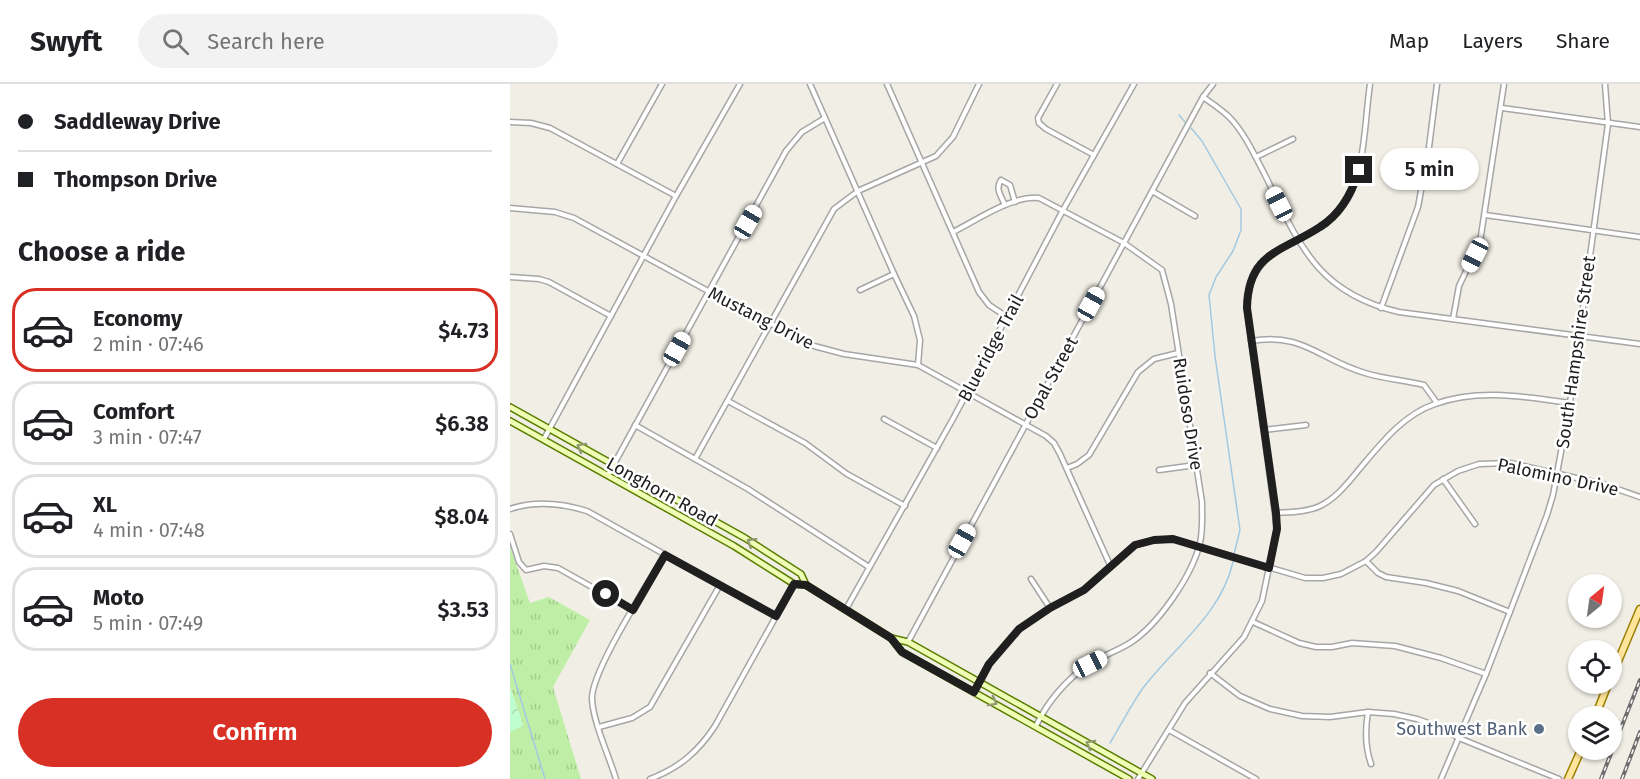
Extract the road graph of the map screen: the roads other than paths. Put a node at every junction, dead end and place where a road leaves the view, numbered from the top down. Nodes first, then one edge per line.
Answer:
1 (662, 84) edge
2 (740, 84) edge
3 (810, 84) edge
4 (886, 84) edge
5 (979, 84) edge
6 (1057, 84) edge
7 (1134, 84) edge
8 (1213, 84) edge
9 (1370, 84) edge
10 (1437, 84) edge
11 (1504, 84) edge
12 (1605, 84) edge
13 (1203, 97) junction
14 (1502, 108) junction
15 (825, 117) junction
16 (510, 122) edge
17 (1608, 124) junction
18 (1640, 127) edge
19 (1293, 139) dead end
20 (1094, 155) junction
21 (1256, 157) junction
22 (921, 163) junction
23 (617, 164) junction
24 (858, 191) junction
25 (1152, 191) junction
26 (676, 196) junction
27 (1015, 202) junction
28 (1005, 205) junction
29 (510, 208) edge
30 (1063, 210) junction
31 (1485, 215) junction
32 (1195, 216) dead end
33 (1593, 230) junction
34 (953, 232) junction
35 (1640, 237) edge
36 (1298, 240) junction
37 (1124, 243) junction
38 (644, 256) junction
39 (894, 274) junction
40 (510, 277) edge
41 (860, 290) dead end
42 (708, 291) junction
43 (1381, 308) junction
44 (611, 316) junction
45 (1007, 318) junction
46 (1453, 319) junction
47 (771, 324) junction
48 (1579, 336) junction
49 (1251, 341) junction
50 (1640, 344) edge
51 (1178, 353) junction
52 (918, 364) junction
53 (968, 391) junction
54 (728, 401) junction
55 (1437, 403) junction
56 (1570, 404) junction
57 (510, 407) edge
58 (884, 419) dead end
59 (510, 421) edge
60 (1026, 424) junction
61 (635, 425) junction
62 (1306, 425) dead end
63 (549, 429) junction
64 (1264, 429) junction
65 (544, 439) junction
66 (937, 448) junction
67 (695, 459) junction
68 (613, 465) junction
69 (1196, 465) junction
70 (1067, 468) junction
71 (1159, 470) dead end
72 (1558, 474) junction
73 (608, 475) junction
74 (1443, 479) junction
75 (1640, 497) edge
76 (905, 506) junction
77 (510, 509) edge
78 (1276, 513) junction
79 (1475, 524) dead end
80 (510, 534) edge
81 (1200, 546) junction
82 (665, 555) junction
83 (1366, 561) junction
84 (1110, 565) junction
85 (869, 567) junction
86 (1269, 568) junction
87 (1031, 579) dead end
88 (794, 584) junction
89 (720, 585) junction
90 (806, 585) junction
91 (1050, 608) junction
92 (1640, 609) edge
93 (633, 610) junction
94 (845, 610) junction
95 (1510, 612) junction
96 (776, 616) junction
97 (1253, 622) junction
98 (891, 638) junction
99 (908, 642) junction
100 (1622, 652) edge
101 (1210, 673) junction
102 (1486, 674) junction
103 (980, 683) junction
104 (974, 692) junction
105 (1368, 712) junction
106 (1041, 716) junction
107 (1036, 726) junction
108 (599, 727) junction
109 (1168, 730) junction
110 (1459, 738) junction
111 (1577, 760) edge
112 (1371, 764) dead end
113 (1140, 776) edge
114 (616, 779) edge
115 (650, 779) edge
116 (1130, 779) edge
117 (1152, 779) edge
118 (1256, 779) edge
119 (1441, 779) edge
120 (1559, 779) edge
121 (1568, 779) edge

1 - 23 street
2 - 26 street
3 - 15 street
4 - 22 street
5 - 22 street
6 - 20 street
7 - 20 street, Blueridge Trail
8 - 13 street, Opal Street
9 - 36 street
10 - 43 street
11 - 14 street
12 - 17 street, South Hampshire Street
13 - 21 street
13 - 25 street, Opal Street
14 - 17 street
14 - 31 street
15 - 24 street
15 - 42 street
16 - 23 street
17 - 18 street
17 - 33 street, South Hampshire Street
19 - 21 street
20 - 30 street, Blueridge Trail
21 - 36 street
22 - 24 street
22 - 34 street
23 - 26 street
24 - 39 street
24 - 47 street
25 - 32 street
25 - 37 street, Opal Street
26 - 38 street
27 - 28 street, Ruidoso Drive
27 - 28 street
27 - 30 street, Ruidoso Drive
28 - 34 street, Ruidoso Drive
29 - 38 street, Mustang Drive
30 - 37 street, Ruidoso Drive
30 - 45 street, Blueridge Trail
31 - 33 street
31 - 46 street
33 - 35 street
33 - 48 street, South Hampshire Street
34 - 45 street
36 - 43 street
36 - 49 street
37 - 51 street, Ruidoso Drive
37 - 60 street, Opal Street
38 - 42 street, Mustang Drive
38 - 44 street
39 - 41 street
39 - 52 street
40 - 44 street
42 - 47 street, Mustang Drive
42 - 61 street
43 - 46 street
44 - 63 street
45 - 53 street, Blueridge Trail
46 - 48 street
47 - 52 street, Mustang Drive
47 - 54 street
48 - 50 street
48 - 56 street, South Hampshire Street
49 - 55 street
49 - 64 street
51 - 69 street, Ruidoso Drive
51 - 70 street
52 - 53 street, Mustang Drive
53 - 60 street, Mustang Drive
53 - 66 street, Blueridge Trail
54 - 67 street
54 - 76 street
55 - 56 street
55 - 78 street
56 - 72 street, South Hampshire Street
57 - 63 main road, Longhorn Road
58 - 66 street
59 - 65 main road, Longhorn Road
60 - 70 street, Mustang Drive
60 - 99 street, Opal Street
61 - 67 street
61 - 68 street
62 - 64 street
63 - 65 street
68 -> 63 main road, Longhorn Road
64 - 78 street
65 - 73 main road, Longhorn Road
66 - 76 street, Blueridge Trail
67 - 85 street
68 - 73 street
90 -> 68 main road, Longhorn Road
69 - 71 street
69 - 81 street, Ruidoso Drive
70 - 84 street, Mustang Drive
72 - 74 street, Palomino Drive
72 - 75 street, Palomino Drive
72 - 95 street, South Hampshire Street
73 - 88 main road, Longhorn Road
74 - 79 street
74 - 83 street, Palomino Drive
76 - 85 street, Blueridge Trail
77 - 82 street
78 - 86 street
80 - 93 street
81 - 84 street, Palomino Drive
81 - 86 street, Palomino Drive
81 - 106 street, Ruidoso Drive
82 - 89 street
82 - 93 street
83 - 86 street, Palomino Drive
83 - 95 street
84 - 91 street, Palomino Drive
85 - 94 street, Blueridge Trail
86 - 97 street
87 - 91 street
88 - 90 main road, Longhorn Road
88 - 96 street
89 - 96 street
89 - 108 street
90 - 94 main road, Longhorn Road
91 - 103 street, Palomino Drive
92 - 100 main road
93 - 108 street
94 - 98 main road, Longhorn Road
95 - 102 street, South Hampshire Street
96 - 115 street
97 - 101 street
97 - 102 street
98 - 99 main road, Longhorn Road
98 - 104 main road, Longhorn Road
99 - 103 main road, Longhorn Road
101 - 105 street
101 - 109 street
102 - 110 street, South Hampshire Street
103 - 104 street, Palomino Drive
103 - 106 main road, Longhorn Road
104 -> 107 main road, Longhorn Road
105 - 110 street
105 - 112 street
106 - 107 street, Ruidoso Drive
113 -> 106 main road, Longhorn Road
107 - 116 main road, Longhorn Road
108 - 114 street
109 - 113 street
109 - 118 street
110 - 119 street, South Hampshire Street
110 - 120 street
111 - 121 main road
113 - 117 main road, Longhorn Road

